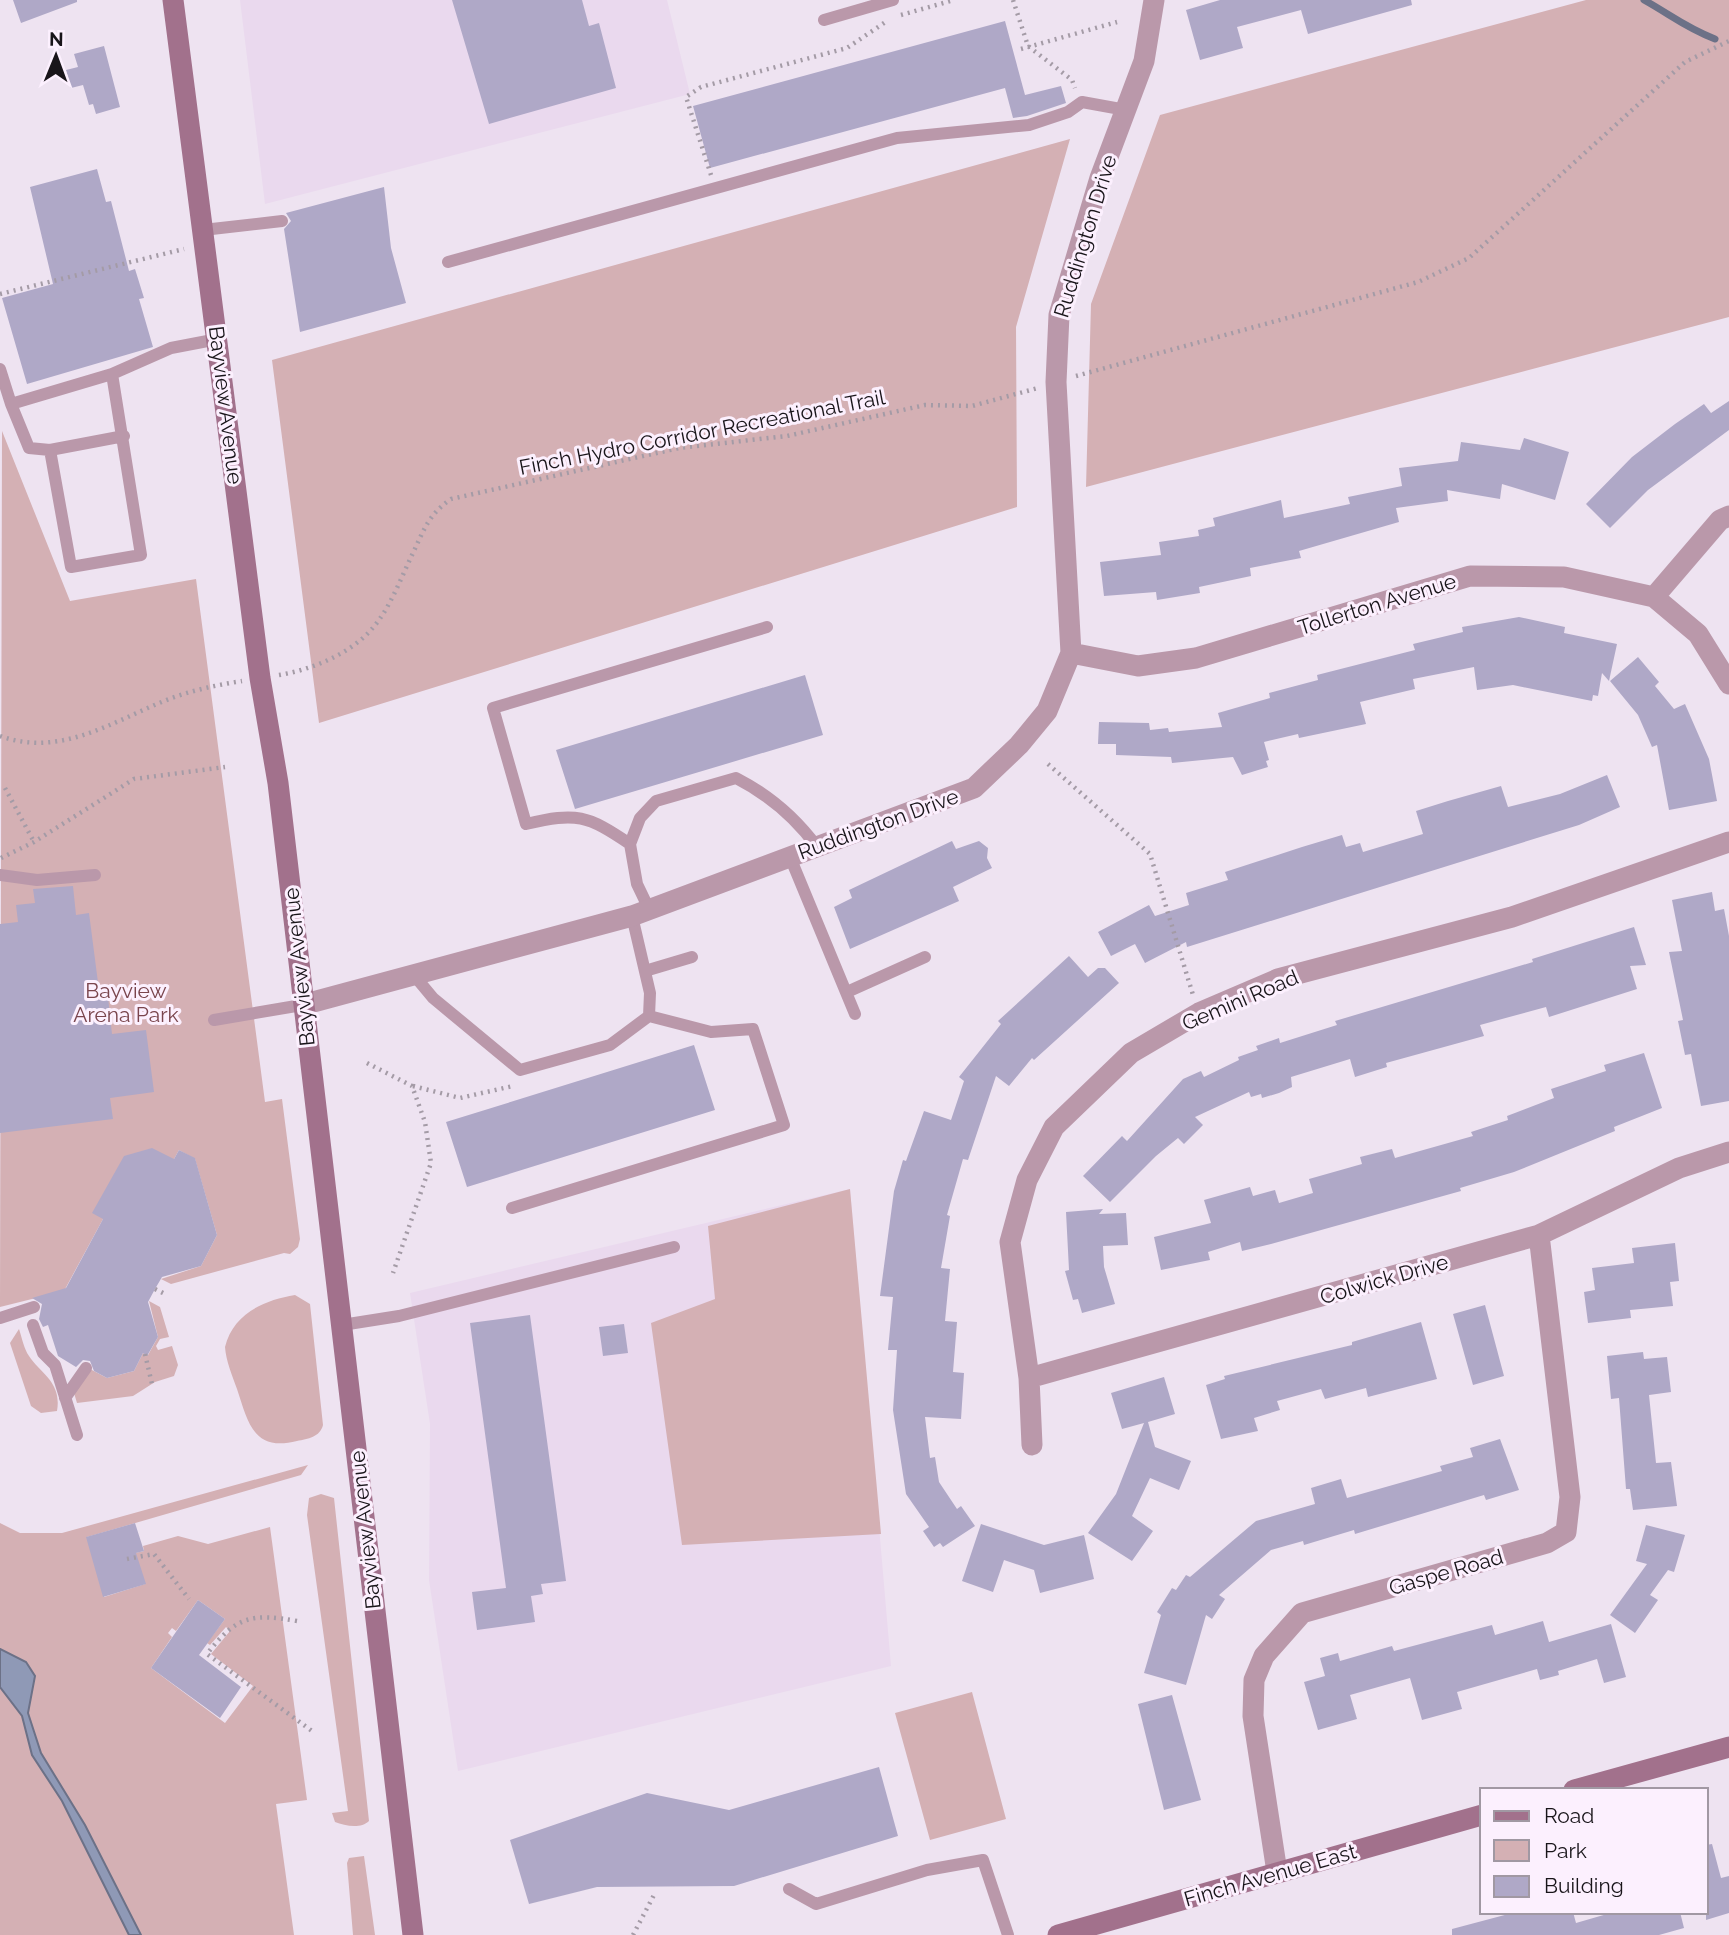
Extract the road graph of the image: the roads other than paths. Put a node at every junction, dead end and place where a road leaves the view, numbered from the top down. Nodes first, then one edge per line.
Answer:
1 (173, 0) edge
2 (893, 0) edge
3 (1154, 0) edge
4 (824, 20) dead end
5 (1126, 110) junction
6 (282, 221) dead end
7 (204, 237) junction
8 (449, 262) dead end
9 (218, 339) junction
10 (0, 369) edge
11 (112, 374) junction
12 (11, 404) junction
13 (124, 436) junction
14 (50, 450) junction
15 (1729, 516) edge
16 (1654, 597) junction
17 (767, 627) dead end
18 (1071, 653) junction
19 (1729, 684) edge
20 (1729, 842) edge
21 (631, 844) junction
22 (817, 847) junction
23 (790, 857) junction
24 (0, 875) edge
25 (95, 875) dead end
26 (641, 913) junction
27 (692, 957) dead end
28 (925, 957) dead end
29 (645, 971) junction
30 (413, 974) junction
31 (847, 992) junction
32 (302, 1005) junction
33 (855, 1014) dead end
34 (649, 1016) junction
35 (214, 1020) dead end
36 (1729, 1152) edge
37 (512, 1208) dead end
38 (1539, 1235) junction
39 (674, 1247) dead end
40 (34, 1307) dead end
41 (0, 1318) edge
42 (33, 1325) dead end
43 (342, 1325) junction
44 (86, 1368) dead end
45 (1028, 1378) junction
46 (65, 1398) junction
47 (77, 1435) dead end
48 (1032, 1445) dead end
49 (1729, 1747) edge
50 (1581, 1788) edge
51 (1480, 1816) edge
52 (1277, 1872) junction
53 (789, 1889) dead end
54 (413, 1935) edge
55 (1008, 1935) edge
56 (1058, 1935) edge

1 - 7 main road, Bayview Avenue
2 - 4 lane
3 - 5 street, Ruddington Drive
5 - 8 lane
5 - 18 street, Ruddington Drive
6 - 7 lane
7 - 9 main road, Bayview Avenue
9 - 11 lane
9 - 32 main road, Bayview Avenue
10 - 12 lane
11 - 12 lane
11 - 13 lane
12 - 14 lane
13 - 14 lane
13 - 14 lane
15 - 16 street
16 - 18 street, Tollerton Avenue
16 - 19 street, Tollerton Avenue
17 - 21 lane
18 - 22 street, Ruddington Drive
20 - 45 street, Gemini Road
21 - 22 lane
21 - 26 lane
22 - 23 street, Ruddington Drive
23 - 26 street, Ruddington Drive
23 - 31 lane
24 - 25 lane
26 - 29 lane
26 - 30 street, Ruddington Drive
27 - 29 lane
28 - 31 lane
29 - 34 lane
30 - 32 street, Ruddington Drive
30 - 34 lane
31 - 33 lane
32 - 35 lane
32 - 43 main road, Bayview Avenue
34 - 37 lane
36 - 38 street, Colwick Drive
38 - 45 street, Colwick Drive
38 - 52 street, Gaspe Road
39 - 43 lane
40 - 41 lane
42 - 46 lane
43 - 54 main road, Bayview Avenue
44 - 46 lane
45 - 48 street, Gemini Road
46 - 47 lane
49 - 50 main road
51 - 52 main road, Finch Avenue East
52 - 56 main road, Finch Avenue East
53 - 55 lane

